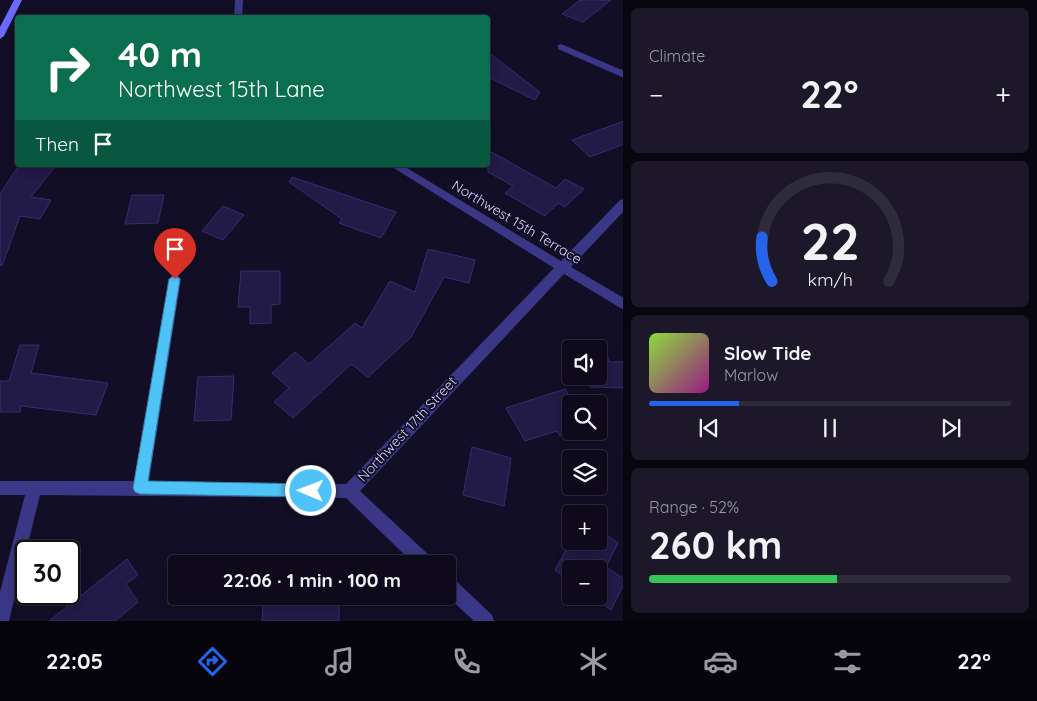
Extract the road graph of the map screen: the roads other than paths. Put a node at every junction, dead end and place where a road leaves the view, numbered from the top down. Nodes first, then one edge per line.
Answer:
1 (18, 0) edge
2 (240, 0) edge
3 (238, 15) edge
4 (0, 36) edge
5 (561, 47) dead end
6 (623, 75) edge
7 (397, 167) edge
8 (623, 203) edge
9 (561, 266) junction
10 (175, 279) dead end
11 (623, 305) edge
12 (0, 488) edge
13 (140, 488) junction
14 (34, 489) junction
15 (349, 491) junction
16 (417, 555) edge
17 (456, 592) edge
18 (2, 621) edge
19 (486, 621) edge

1 - 4 street
2 - 3 street
5 - 6 street
7 - 9 street, Northwest 15th Terrace
8 - 9 street, Northwest 17th Street
9 - 11 street, Northwest 15th Terrace
9 - 15 street, Northwest 17th Street
10 - 13 street
12 - 14 street, Northwest 17th Street
13 - 14 street, Northwest 17th Street
13 - 15 street, Northwest 17th Street
14 - 18 street
15 - 16 street
17 - 19 street

